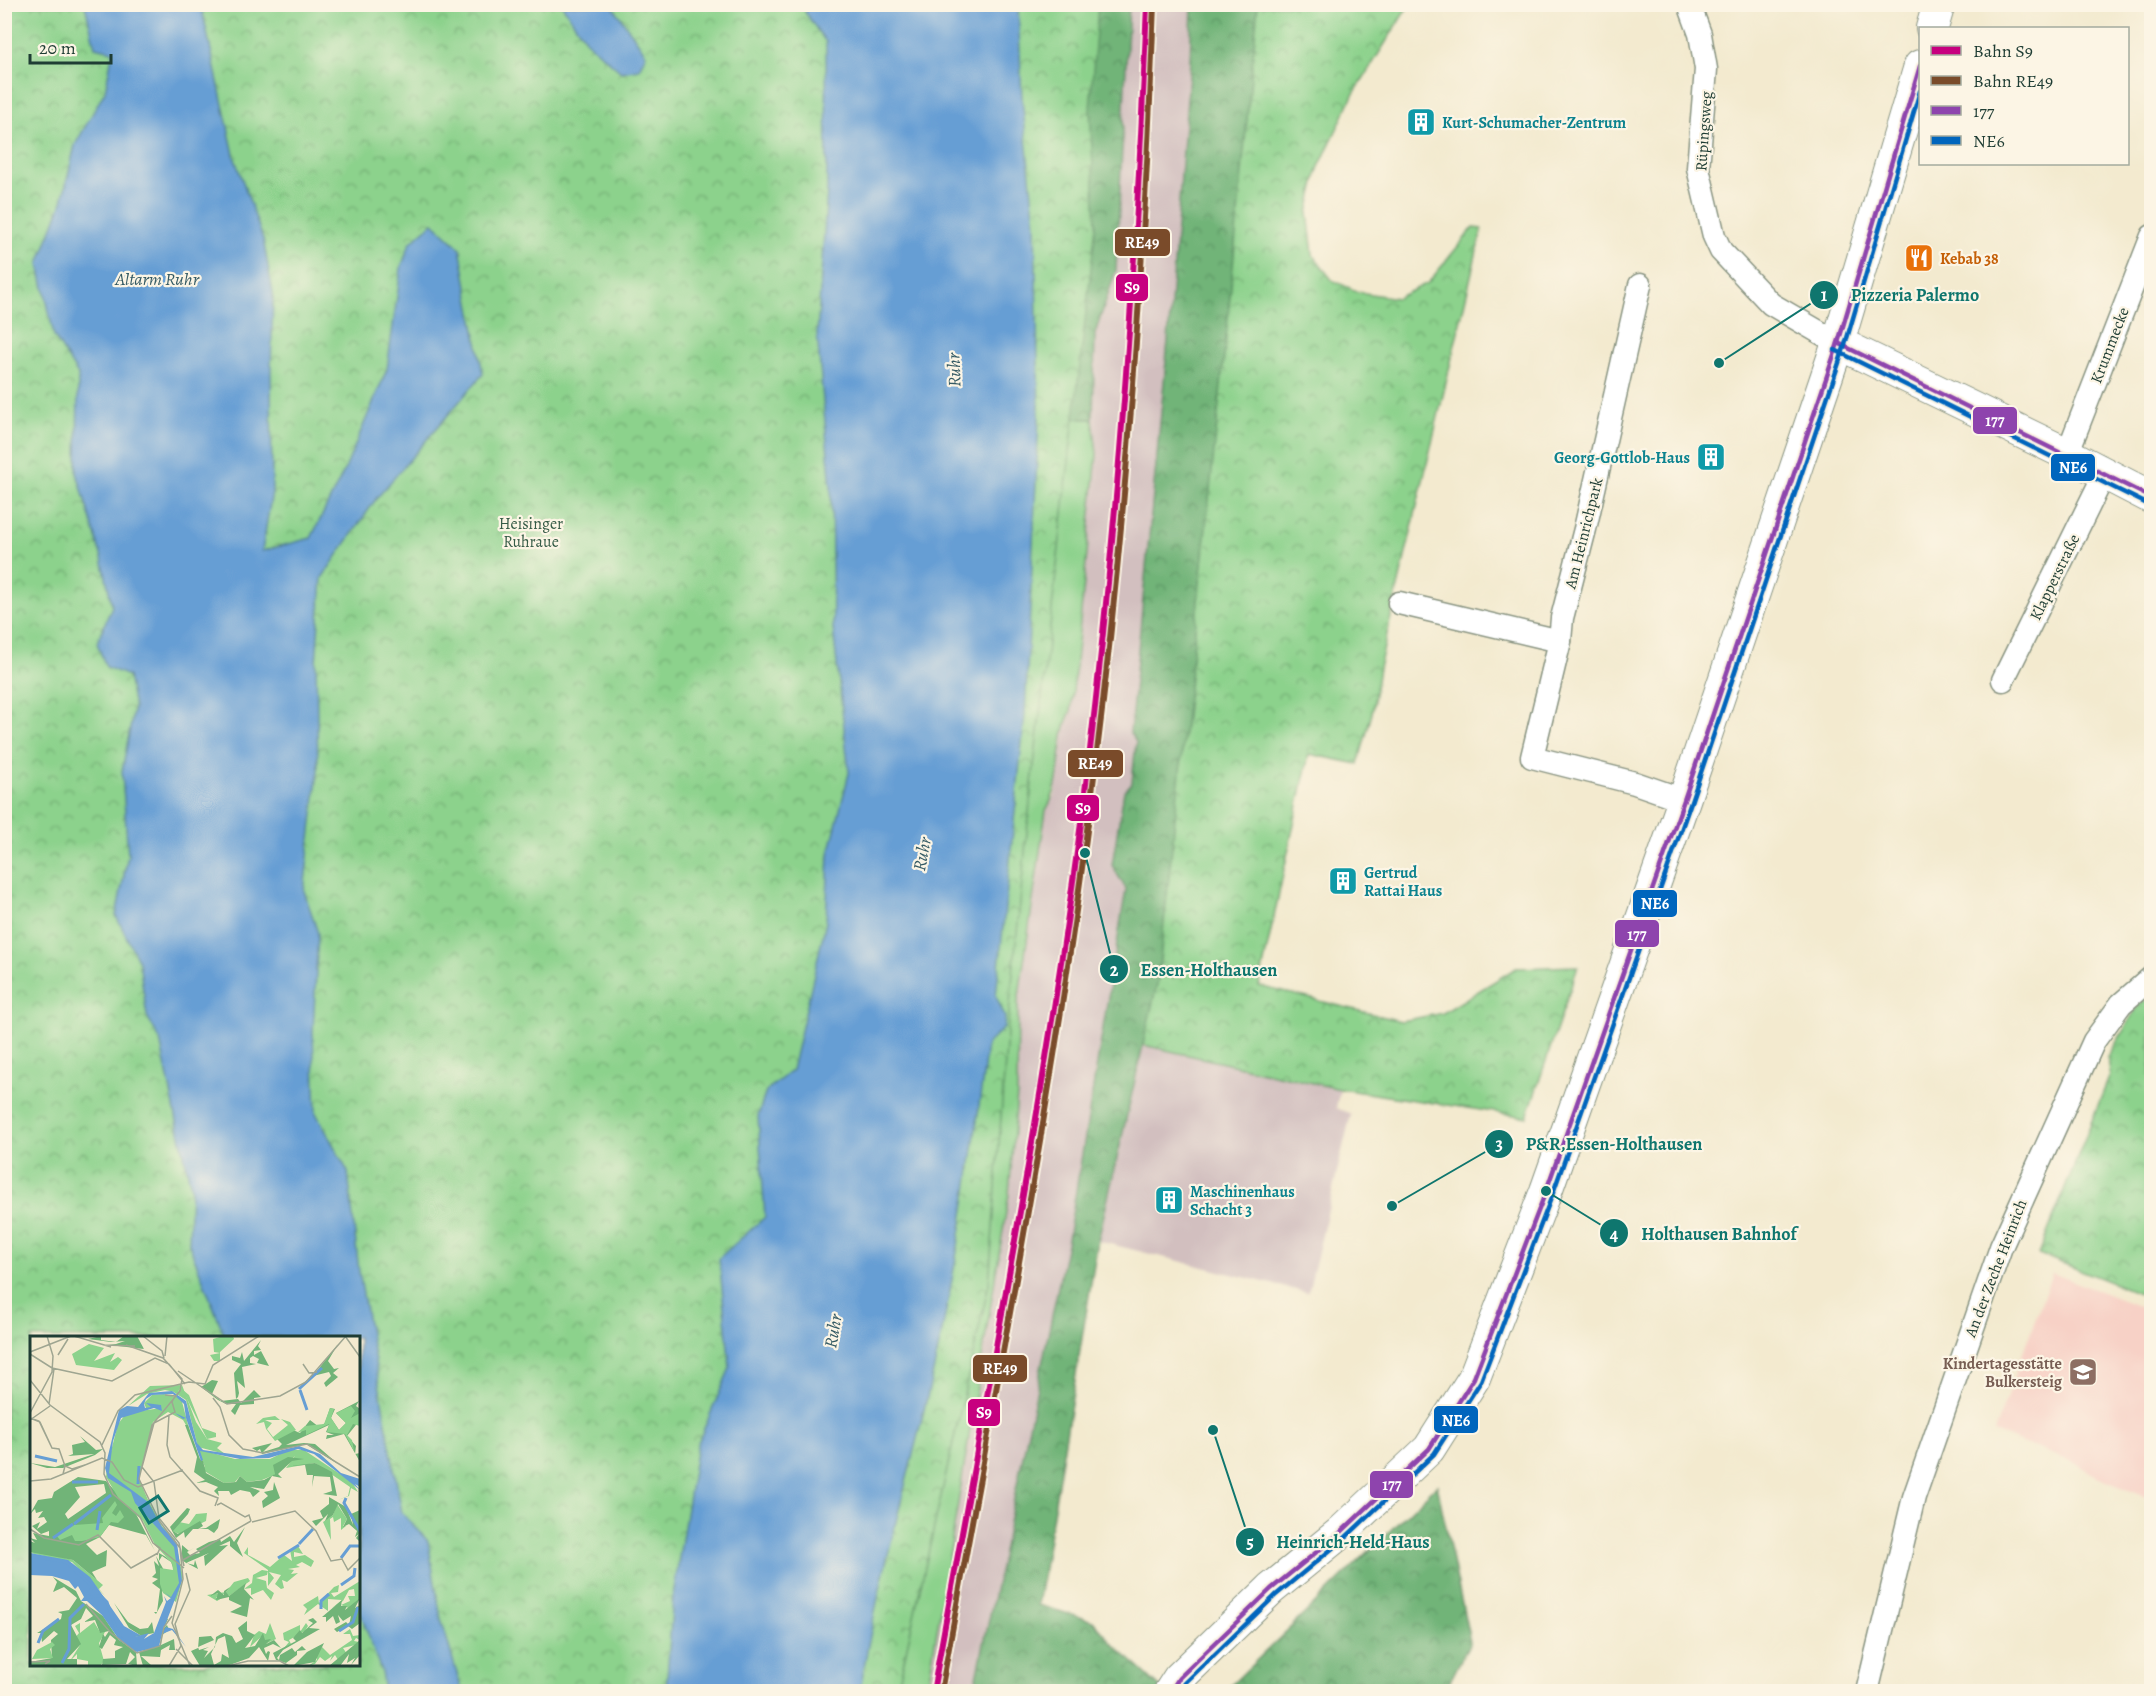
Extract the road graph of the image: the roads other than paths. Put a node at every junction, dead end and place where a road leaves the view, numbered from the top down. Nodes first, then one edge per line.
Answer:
1 (1689, 4) edge
2 (1939, 4) edge
3 (1932, 27) edge
4 (1919, 69) edge
5 (2151, 236) edge
6 (1640, 285) dead end
7 (1838, 343) junction
8 (2067, 453) junction
9 (2105, 473) junction
10 (2151, 498) edge
11 (1399, 603) dead end
12 (1560, 641) junction
13 (2003, 680) dead end
14 (1684, 800) junction
15 (2151, 977) edge
16 (1170, 1692) edge
17 (1867, 1692) edge

1 - 7 street, Rüpingsweg
2 - 3 main road
4 - 7 main road
5 - 8 street, Krummecke
6 - 12 street, Am Heinrichpark
7 - 8 main road
7 - 14 main road
8 - 9 main road
9 - 10 main road
9 - 13 street, Klapperstraße
11 - 12 street
12 - 14 street, Am Heinrichpark
14 - 16 main road
15 - 17 street, An der Zeche Heinrich

